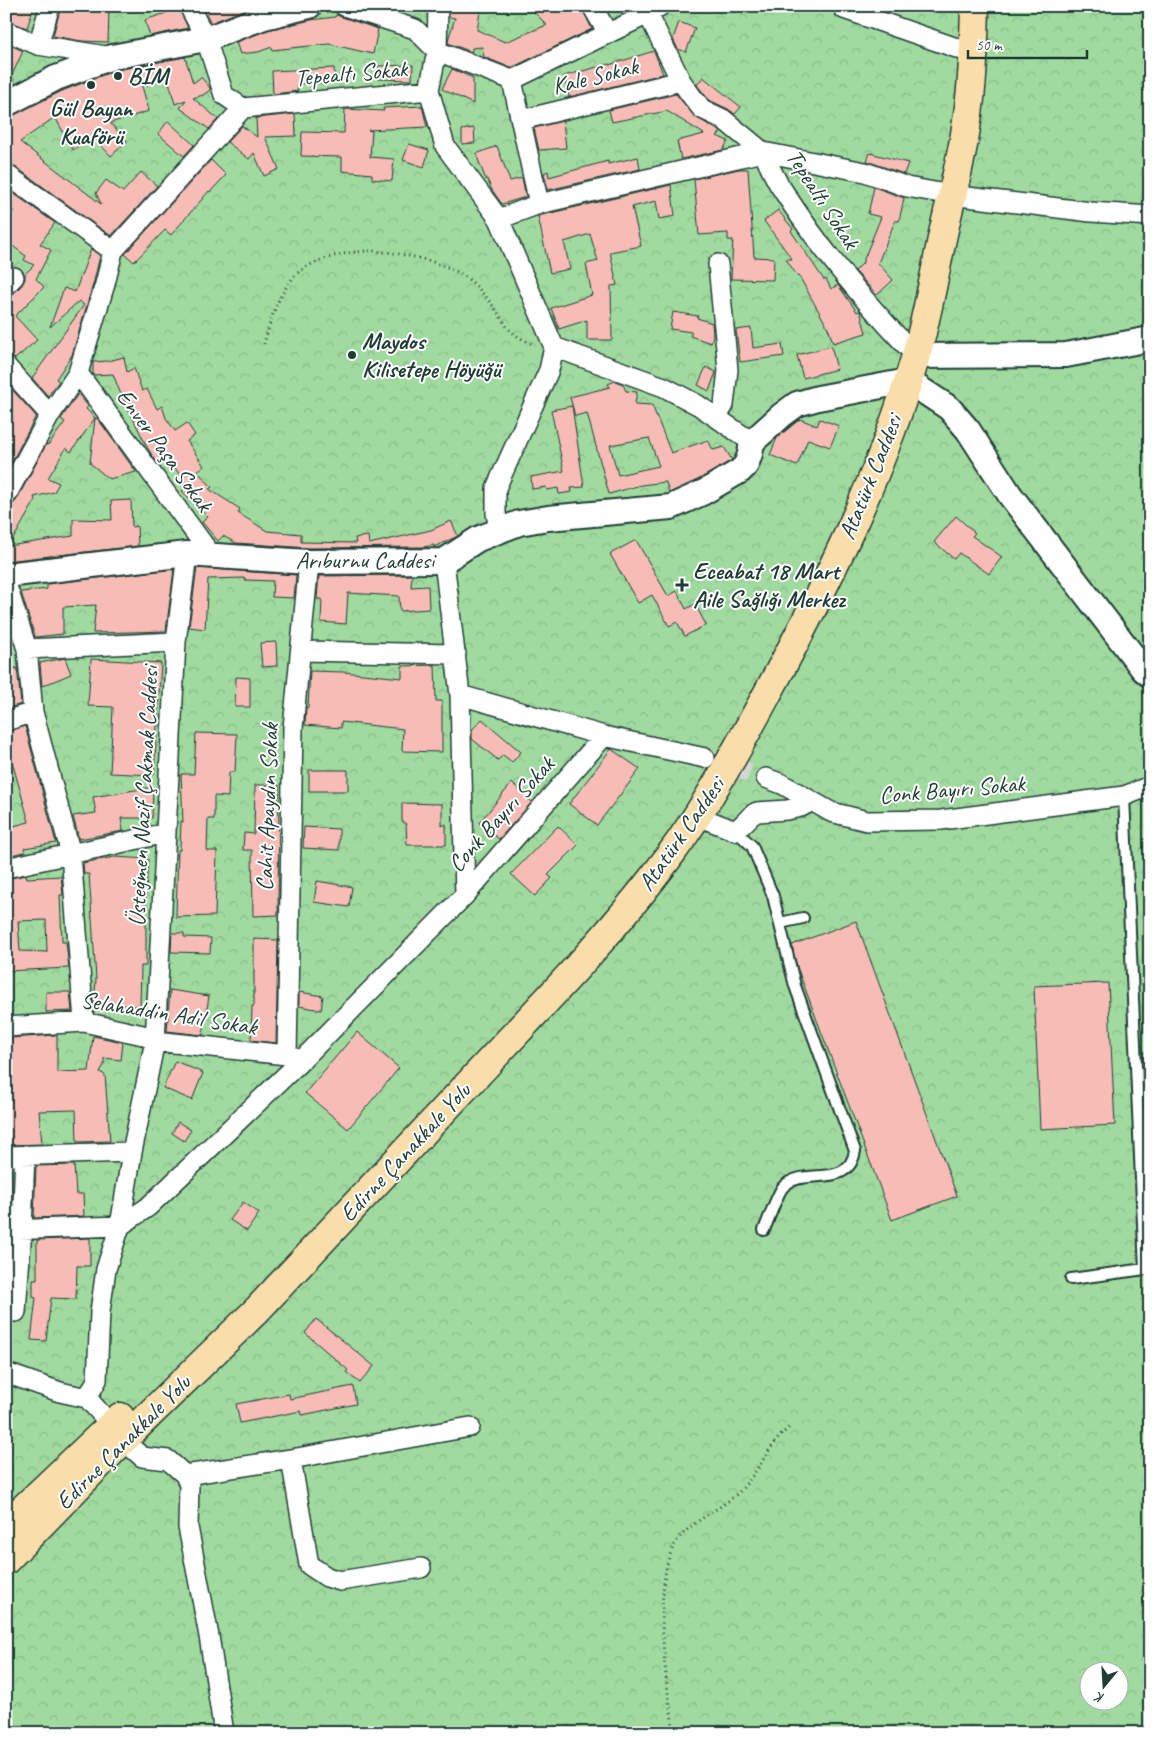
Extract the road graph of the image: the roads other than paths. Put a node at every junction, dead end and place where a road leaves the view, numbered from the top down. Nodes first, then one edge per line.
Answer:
1 (50, 6) edge
2 (189, 6) edge
3 (309, 6) edge
4 (344, 6) edge
5 (438, 6) edge
6 (592, 6) edge
7 (975, 6) edge
8 (842, 7) edge
9 (654, 10) edge
10 (6, 31) edge
11 (607, 32) junction
12 (206, 39) junction
13 (46, 46) junction
14 (437, 51) junction
15 (974, 54) junction
16 (112, 57) junction
17 (56, 78) junction
18 (512, 80) junction
19 (681, 81) junction
20 (429, 90) junction
21 (6, 104) edge
22 (243, 108) junction
23 (521, 120) junction
24 (763, 152) junction
25 (6, 174) edge
26 (951, 195) junction
27 (539, 204) junction
28 (1150, 216) edge
29 (499, 219) junction
30 (112, 251) junction
31 (718, 264) dead end
32 (1150, 339) edge
33 (554, 347) junction
34 (6, 366) edge
35 (912, 369) junction
36 (78, 373) junction
37 (50, 415) junction
38 (716, 418) junction
39 (752, 442) junction
40 (8, 486) edge
41 (498, 530) junction
42 (187, 554) junction
43 (212, 556) junction
44 (444, 561) junction
45 (309, 562) junction
46 (6, 575) edge
47 (6, 583) edge
48 (176, 642) junction
49 (27, 649) junction
50 (301, 651) junction
51 (456, 654) junction
52 (1150, 674) edge
53 (460, 695) junction
54 (33, 712) junction
55 (6, 721) edge
56 (604, 736) junction
57 (706, 758) tunnel mouth
58 (766, 778) tunnel mouth
59 (1150, 786) edge
60 (1124, 796) junction
61 (812, 801) junction
62 (697, 816) junction
63 (736, 832) junction
64 (166, 833) junction
65 (71, 854) junction
66 (6, 868) edge
67 (465, 895) junction
68 (803, 918) dead end
69 (780, 923) junction
70 (84, 1022) junction
71 (6, 1027) edge
72 (155, 1041) junction
73 (294, 1058) junction
74 (475, 1078) joint
75 (132, 1152) junction
76 (25, 1155) junction
77 (6, 1156) edge
78 (120, 1226) junction
79 (14, 1229) edge
80 (764, 1230) dead end
81 (1071, 1279) dead end
82 (16, 1312) dead end
83 (6, 1372) edge
84 (87, 1398) junction
85 (470, 1427) dead end
86 (118, 1433) junction
87 (291, 1459) junction
88 (185, 1475) junction
89 (6, 1525) edge
90 (6, 1560) edge
91 (421, 1568) dead end
92 (224, 1733) edge

1 - 13 street
2 - 12 street
3 - 12 street
4 - 14 street
5 - 14 street
6 - 11 street
7 - 15 main road, Atatürk Caddesi
8 - 15 street
9 - 11 street
9 - 19 street
10 - 13 street
11 - 18 street
12 - 16 street
12 - 22 street
13 - 16 street
13 - 17 street
14 - 18 street
14 - 20 street
15 - 26 main road, Atatürk Caddesi
16 - 17 street
17 - 21 street
18 - 23 street
19 - 23 street, Kale Sokak
19 - 24 street
20 - 22 street, Tepealtı Sokak
20 - 29 street, Tepealtı Sokak
22 - 30 street
23 - 27 street
24 - 26 street
24 - 27 street, Tepealtı Sokak
24 - 35 street, Tepealtı Sokak
25 - 30 street
26 - 28 street
26 - 35 main road, Atatürk Caddesi
27 - 29 street, Tepealtı Sokak
29 - 33 street
30 - 36 street
31 - 38 street
32 - 35 street
33 - 38 street
33 - 41 street
34 - 37 street
35 - 39 street
35 - 52 street
35 - 62 main road, Atatürk Caddesi
36 - 37 street
36 - 43 street, Enver Paşa Sokak
37 - 40 street
38 - 39 street
39 - 41 street, Arıburnu Caddesi
41 - 44 street, Arıburnu Caddesi
42 - 43 street, Arıburnu Caddesi
42 - 46 street, Arıburnu Caddesi
42 - 48 street, Üsteğmen Nazif Çakmak Caddesi
43 - 45 street, Arıburnu Caddesi
44 - 45 street, Arıburnu Caddesi
44 - 51 street, Conk Bayırı Sokak
45 - 50 street, Cahit Apaydın Sokak
47 - 49 street
48 - 49 street
48 - 64 street, Üsteğmen Nazif Çakmak Caddesi
49 - 54 street
50 - 51 street
50 - 73 street, Cahit Apaydın Sokak
51 - 53 street, Conk Bayırı Sokak
53 - 56 street, Conk Bayırı Sokak
53 - 67 street, Conk Bayırı Sokak
54 - 55 street
54 - 65 street
56 - 57 street, Conk Bayırı Sokak
56 - 67 street, Conk Bayırı Sokak
58 - 61 street, Conk Bayırı Sokak
59 - 60 street, Conk Bayırı Sokak
60 - 61 street, Conk Bayırı Sokak
60 - 81 lane
61 - 63 street
62 - 63 street
62 - 74 main road, Atatürk Caddesi
63 - 69 lane
64 - 65 street
64 - 72 street, Üsteğmen Nazif Çakmak Caddesi
65 - 66 street
65 - 70 street
67 - 73 street
68 - 69 lane
69 - 80 lane
70 - 71 street, Selahaddin Adil Sokak
70 - 72 street, Selahaddin Adil Sokak
72 - 73 street, Selahaddin Adil Sokak
72 - 75 street, Üsteğmen Nazif Çakmak Caddesi
73 - 78 street
74 - 86 main road, Edirne Çanakkale Yolu
75 - 76 street
75 - 78 street, Üsteğmen Nazif Çakmak Caddesi
76 - 77 street
76 - 79 street
78 - 79 street
78 - 84 street, Üsteğmen Nazif Çakmak Caddesi
79 - 82 street
83 - 84 street
84 - 86 street
85 - 87 street
86 - 88 street
86 - 89 main road, Edirne Çanakkale Yolu
86 - 90 main road, Edirne Çanakkale Yolu
87 - 88 street
87 - 91 street
88 - 92 street

